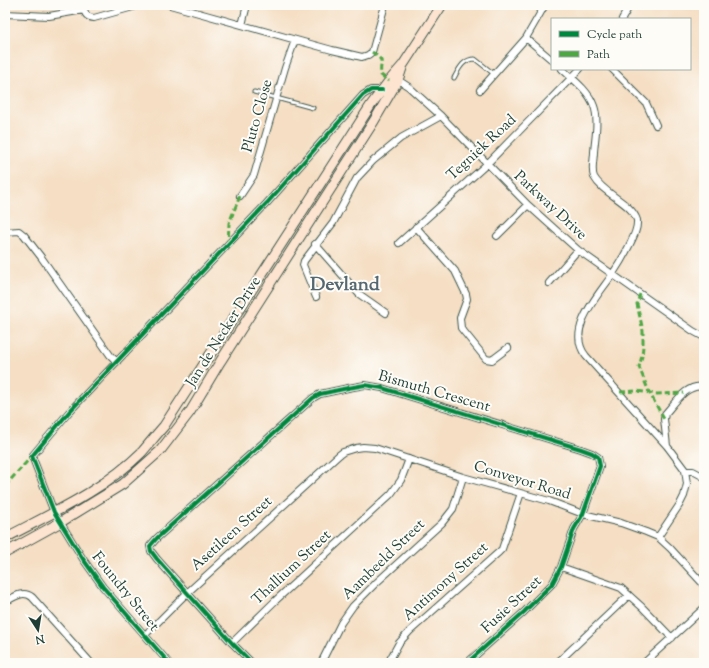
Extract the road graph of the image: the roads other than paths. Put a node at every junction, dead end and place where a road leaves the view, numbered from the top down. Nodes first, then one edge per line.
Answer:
1 (140, 5) edge
2 (170, 5) edge
3 (247, 5) edge
4 (385, 5) edge
5 (442, 5) edge
6 (545, 5) edge
7 (630, 5) edge
8 (83, 8) edge
9 (5, 14) edge
10 (623, 18) edge
11 (242, 25) junction
12 (526, 38) junction
13 (295, 40) junction
14 (551, 59) edge
15 (563, 70) edge
16 (579, 70) edge
17 (613, 70) edge
18 (494, 74) junction
19 (395, 78) junction
20 (454, 78) dead end
21 (572, 78) junction
22 (382, 90) junction
23 (480, 90) dead end
24 (254, 92) dead end
25 (277, 98) junction
26 (313, 108) dead end
27 (441, 116) junction
28 (656, 125) dead end
29 (487, 164) junction
30 (240, 196) dead end
31 (528, 205) junction
32 (416, 227) junction
33 (5, 232) edge
34 (498, 236) dead end
35 (398, 243) dead end
36 (316, 244) junction
37 (578, 250) junction
38 (612, 275) junction
39 (549, 283) dead end
40 (316, 297) dead end
41 (386, 313) dead end
42 (704, 337) edge
43 (508, 348) dead end
44 (117, 362) junction
45 (704, 387) edge
46 (667, 446) junction
47 (339, 455) joint
48 (409, 459) junction
49 (685, 471) junction
50 (463, 477) junction
51 (704, 477) edge
52 (520, 493) junction
53 (54, 512) junction
54 (583, 514) junction
55 (61, 522) junction
56 (658, 537) junction
57 (5, 538) edge
58 (5, 553) edge
59 (561, 567) junction
60 (704, 585) edge
61 (187, 593) junction
62 (629, 595) junction
63 (5, 602) edge
64 (704, 608) edge
65 (144, 635) junction
66 (672, 638) junction
67 (232, 644) junction
68 (91, 663) edge
69 (169, 663) edge
70 (252, 663) edge
71 (321, 663) edge
72 (388, 663) edge
73 (467, 663) edge
74 (557, 663) edge
75 (644, 663) edge

1 - 8 street
2 - 11 street
3 - 11 street
4 - 13 street
5 - 19 main road, Jan de Necker Drive
6 - 12 street
7 - 10 street
8 - 9 street
11 - 13 street
12 - 14 street
12 - 18 street
13 - 25 street, Pluto Close
15 - 21 street
16 - 21 street, Tegniek Road
17 - 28 street
18 - 20 lane
18 - 23 street
19 - 22 main road, Jan de Necker Drive
19 - 27 street, Parkway Drive
19 - 55 main road, Jan de Necker Drive
21 - 29 street, Tegniek Road
21 - 38 street
22 - 44 street
22 - 53 main road, Jan de Necker Drive
24 - 25 lane
25 - 26 lane
25 - 30 street, Pluto Close
27 - 29 street, Parkway Drive
27 - 36 street
29 - 31 street, Parkway Drive
29 - 32 street, Tegniek Road
31 - 34 street
31 - 37 street, Parkway Drive
32 - 35 street, Tegniek Road
32 - 43 street
33 - 44 street
36 - 40 street
36 - 41 street
37 - 38 street, Parkway Drive
37 - 39 street
38 - 42 street, Parkway Drive
38 - 46 street
44 - 53 street, Foundry Street
45 - 46 street
46 - 49 street
47 - 48 street, Conveyor Road
47 - 61 street, Asetileen Street
48 - 50 street, Conveyor Road
48 - 67 street, Thallium Street
49 - 51 street
49 - 56 street
50 - 52 street, Conveyor Road
50 - 71 street, Aambeeld Street
52 - 54 street, Conveyor Road
52 - 72 street, Antimony Street
53 - 55 street, Foundry Street
53 - 57 main road, Jan de Necker Drive
54 - 56 street, Conveyor Road
54 - 59 street, Fusie Street
54 - 61 street, Bismuth Crescent
55 - 58 main road, Jan de Necker Drive
55 - 65 street, Foundry Street
56 - 60 street, Conveyor Road
59 - 62 street
59 - 73 street, Fusie Street
61 - 65 street, Asetileen Street
61 - 67 street
62 - 66 street
62 - 74 street
63 - 68 street
64 - 66 street
65 - 69 street, Foundry Street
66 - 75 street
67 - 70 street

